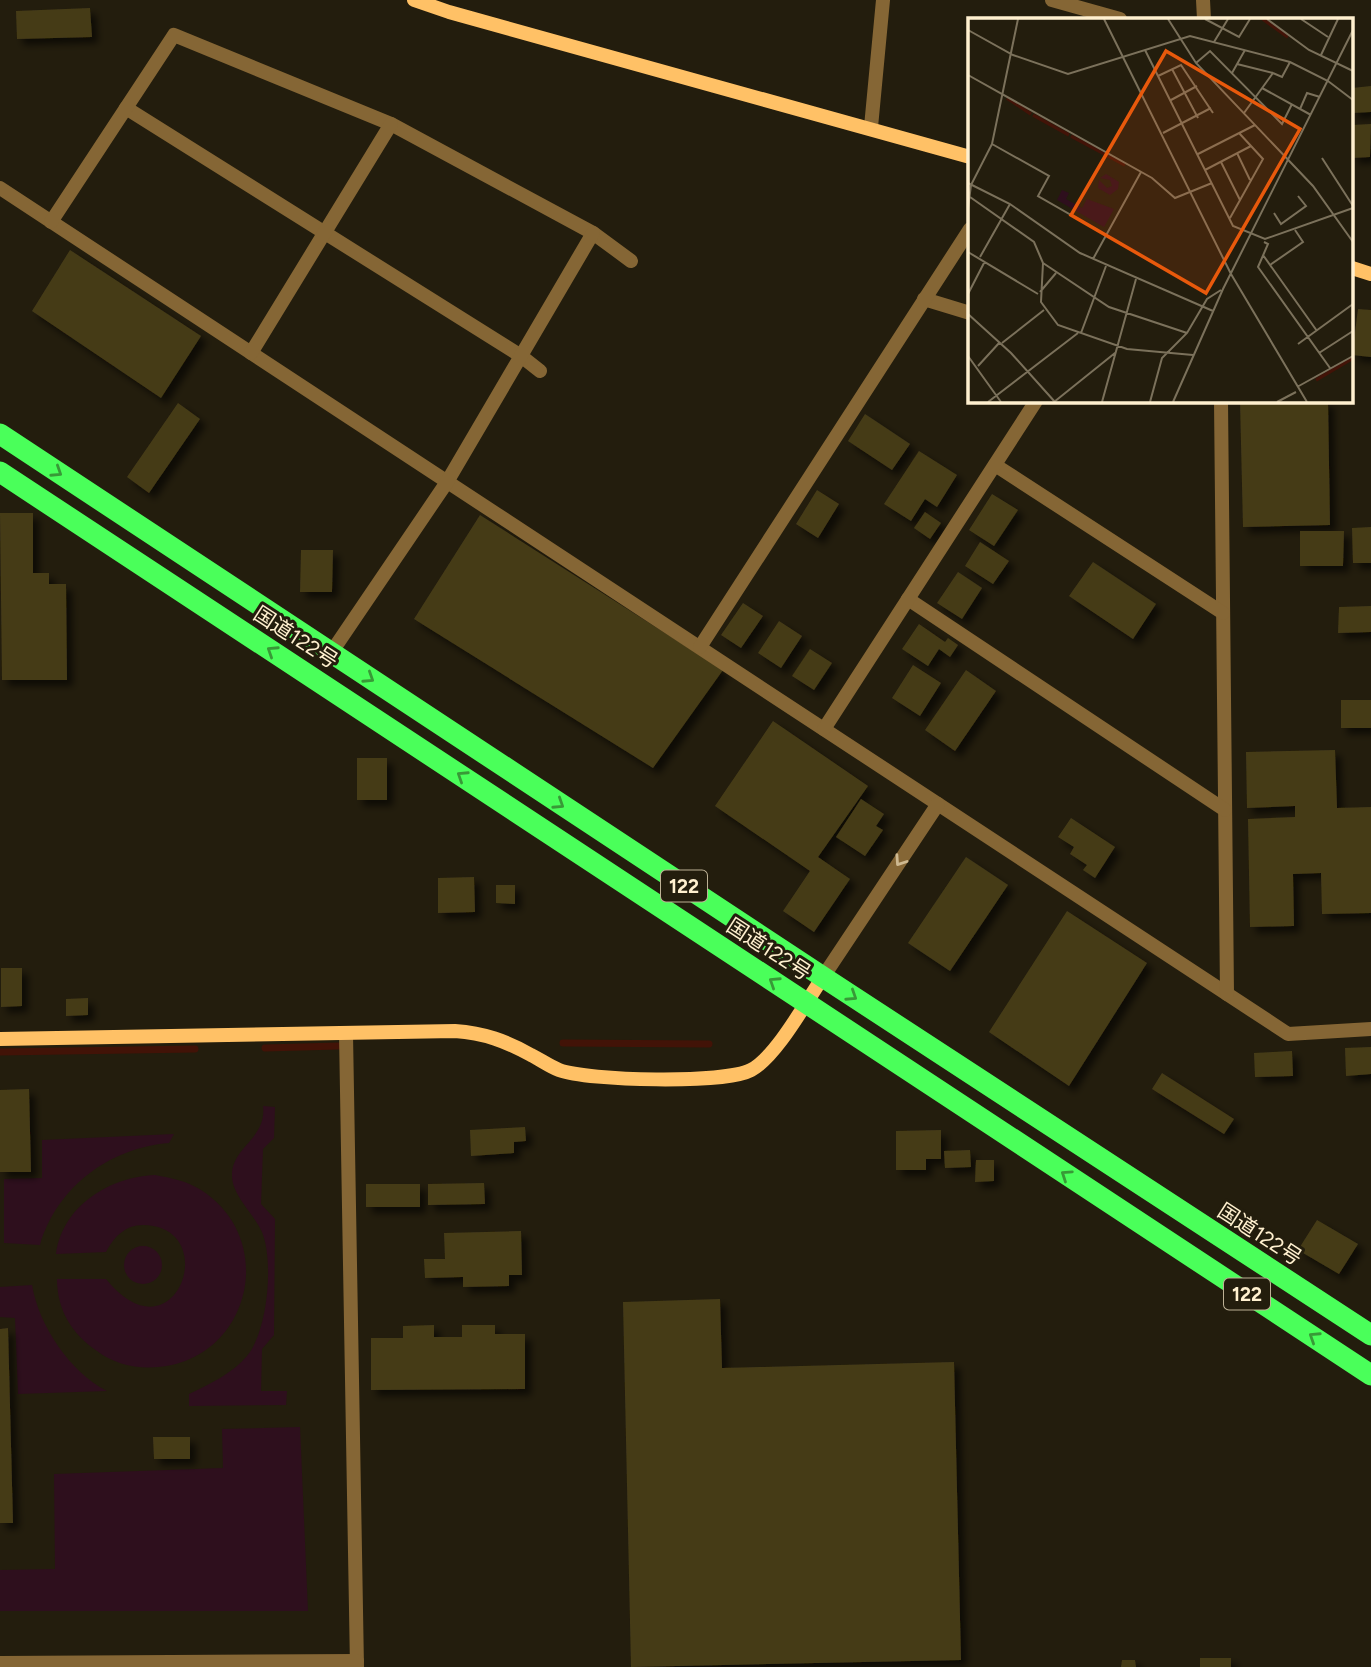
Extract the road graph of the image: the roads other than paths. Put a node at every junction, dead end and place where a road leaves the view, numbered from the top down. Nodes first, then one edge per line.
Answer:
1 (414, 0) edge
2 (883, 0) edge
3 (1052, 0) edge
4 (1203, 0) edge
5 (1116, 18) edge
6 (1204, 18) edge
7 (126, 108) junction
8 (391, 124) junction
9 (871, 127) junction
10 (968, 156) edge
11 (0, 188) edge
12 (51, 222) junction
13 (325, 232) junction
14 (968, 232) edge
15 (593, 233) junction
16 (631, 261) dead end
17 (1354, 269) edge
18 (1371, 274) edge
19 (924, 299) junction
20 (968, 312) edge
21 (251, 353) junction
22 (521, 356) junction
23 (540, 371) dead end
24 (1035, 402) edge
25 (1221, 402) edge
26 (0, 434) edge
27 (995, 465) junction
28 (0, 471) edge
29 (447, 482) junction
30 (908, 599) junction
31 (1223, 613) junction
32 (700, 647) junction
33 (331, 653) junction
34 (824, 729) junction
35 (938, 804) junction
36 (1225, 810) junction
37 (823, 977) junction
38 (1227, 994) junction
39 (806, 1002) junction
40 (1371, 1029) edge
41 (346, 1034) junction
42 (0, 1039) edge
43 (1371, 1335) edge
44 (1371, 1375) edge
45 (0, 1663) edge
46 (357, 1664) edge

1 - 9 street
2 - 9 street
3 - 5 street
4 - 6 street
7 - 8 street
7 - 12 street
7 - 13 street
8 - 13 street
8 - 15 street
9 - 10 street
11 - 12 street
12 - 21 street
13 - 21 street
13 - 22 street
14 - 19 street
15 - 16 street
15 - 22 street
17 - 18 street
19 - 20 street
19 - 32 street
21 - 29 street
22 - 23 street
22 - 29 street
24 - 27 street
25 - 31 street
26 -> 33 highway, 国道122号 / 122
27 - 30 street
27 - 31 street
39 -> 28 highway, 国道122号 / 122
29 - 32 street
29 - 33 street
30 - 34 street
30 - 36 street
31 - 36 street
32 - 34 street
33 -> 37 highway, 国道122号 / 122
34 - 35 street
35 -> 37 street
35 - 38 street
36 - 38 street
37 - 39 street
37 -> 43 highway, 国道122号 / 122
38 - 40 street
39 - 41 street
44 -> 39 highway, 国道122号 / 122
41 - 42 street
41 - 46 street
45 - 46 street

